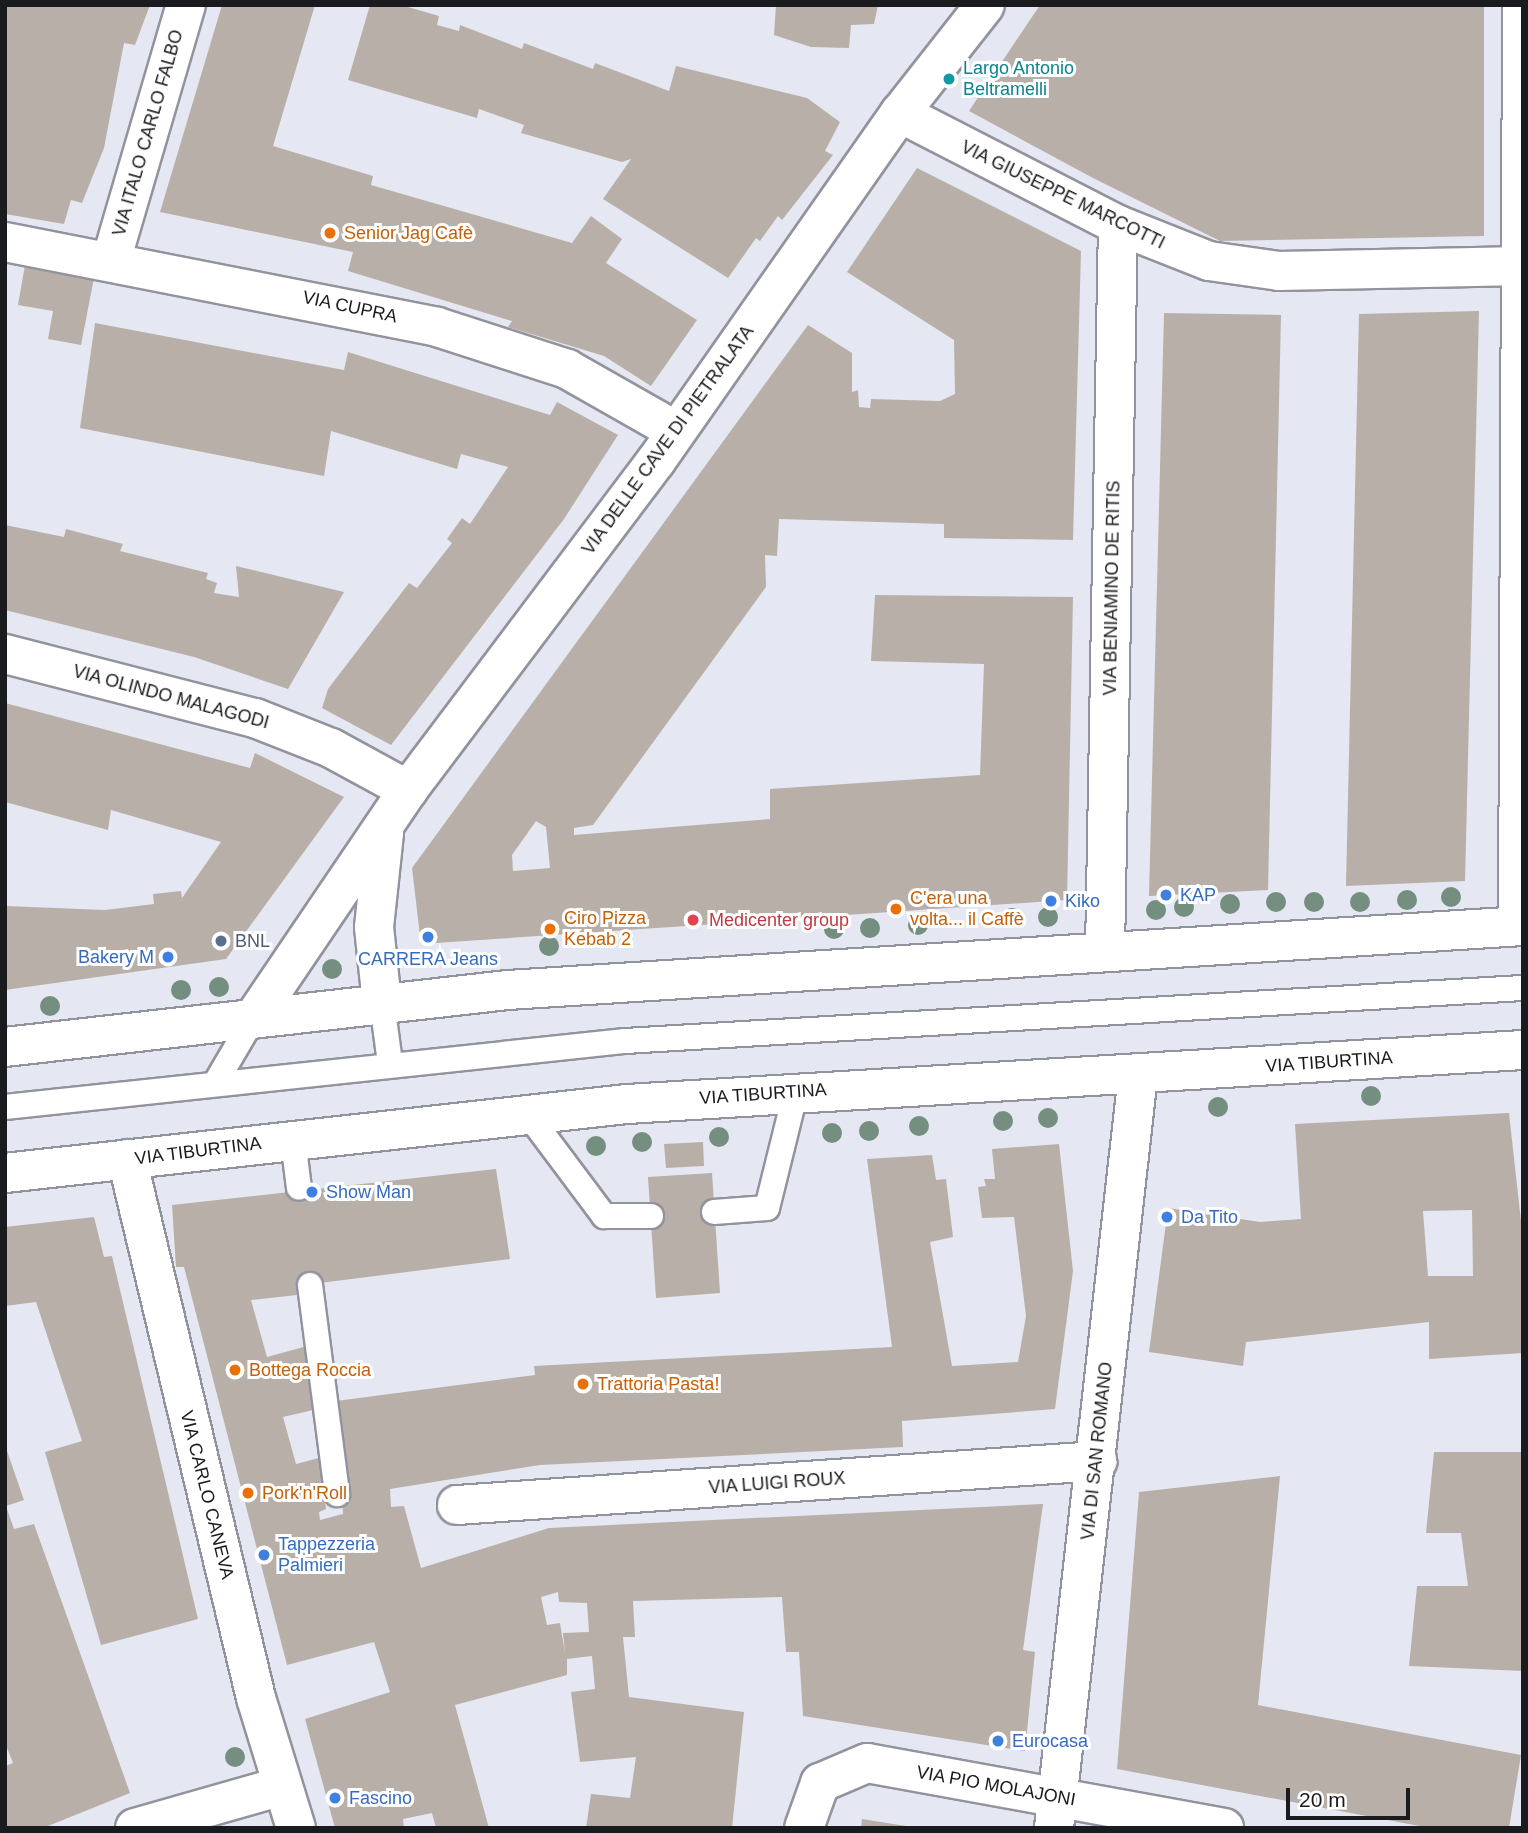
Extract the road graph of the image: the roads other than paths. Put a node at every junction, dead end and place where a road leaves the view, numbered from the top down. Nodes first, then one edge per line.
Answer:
1 (186, 5) edge
2 (946, 5) edge
3 (985, 5) edge
4 (1522, 5) edge
5 (946, 51) junction
6 (900, 113) junction
7 (1118, 225) junction
8 (5, 242) edge
9 (111, 261) junction
10 (1522, 266) edge
11 (677, 431) junction
12 (5, 654) edge
13 (408, 790) junction
14 (385, 824) junction
15 (1521, 926) edge
16 (1105, 952) junction
17 (1523, 988) edge
18 (382, 1003) junction
19 (253, 1019) junction
20 (5, 1047) edge
21 (1523, 1049) edge
22 (390, 1063) junction
23 (1138, 1074) junction
24 (216, 1082) junction
25 (796, 1091) junction
26 (5, 1107) edge
27 (527, 1113) junction
28 (293, 1140) junction
29 (127, 1159) junction
30 (5, 1173) edge
31 (299, 1188) dead end
32 (715, 1212) dead end
33 (651, 1216) dead end
34 (310, 1284) dead end
35 (1097, 1461) junction
36 (337, 1494) dead end
37 (457, 1505) dead end
38 (282, 1786) junction
39 (1056, 1812) edge
40 (135, 1828) edge
41 (296, 1828) edge
42 (804, 1828) edge
43 (1224, 1828) edge

1 - 9 street, VIA ITALO CARLO FALBO
2 - 5 street
3 - 5 street
4 - 10 street
5 - 6 street, VIA DELLE CAVE DI PIETRALATA
6 - 7 street, VIA GIUSEPPE MARCOTTI
6 - 11 street, VIA DELLE CAVE DI PIETRALATA
7 - 10 street, VIA GIUSEPPE MARCOTTI
7 - 16 street, VIA BENIAMINO DE RITIS
8 - 9 street, VIA CUPRA
9 - 11 street, VIA CUPRA
10 - 15 street
11 - 13 street, VIA DELLE CAVE DI PIETRALATA
12 - 13 street, VIA OLINDO MALAGODI
13 - 14 street, VIA DELLE CAVE DI PIETRALATA
14 - 18 street, VIA DELLE CAVE DI PIETRALATA
14 - 19 street, VIA DELLE CAVE DI PIETRALATA
15 - 16 street
16 - 18 street
17 - 22 lane
18 - 19 street
18 - 22 lane
19 - 20 street
19 - 24 lane
21 - 23 street, VIA TIBURTINA
22 - 24 lane
23 - 25 street, VIA TIBURTINA
23 - 35 street, VIA DI SAN ROMANO
24 - 26 lane
25 - 27 street, VIA TIBURTINA
25 - 32 lane
27 - 28 street, VIA TIBURTINA
27 - 33 lane
28 - 29 street, VIA TIBURTINA
28 - 31 lane
29 - 30 street, VIA TIBURTINA
29 - 38 street, VIA CARLO CANEVA
34 - 36 lane
35 - 37 street, VIA LUIGI ROUX
35 - 39 street, VIA DI SAN ROMANO
38 - 40 street
38 - 41 street, VIA CARLO CANEVA
39 - 42 street, VIA PIO MOLAJONI
39 - 43 street, VIA PIO MOLAJONI

